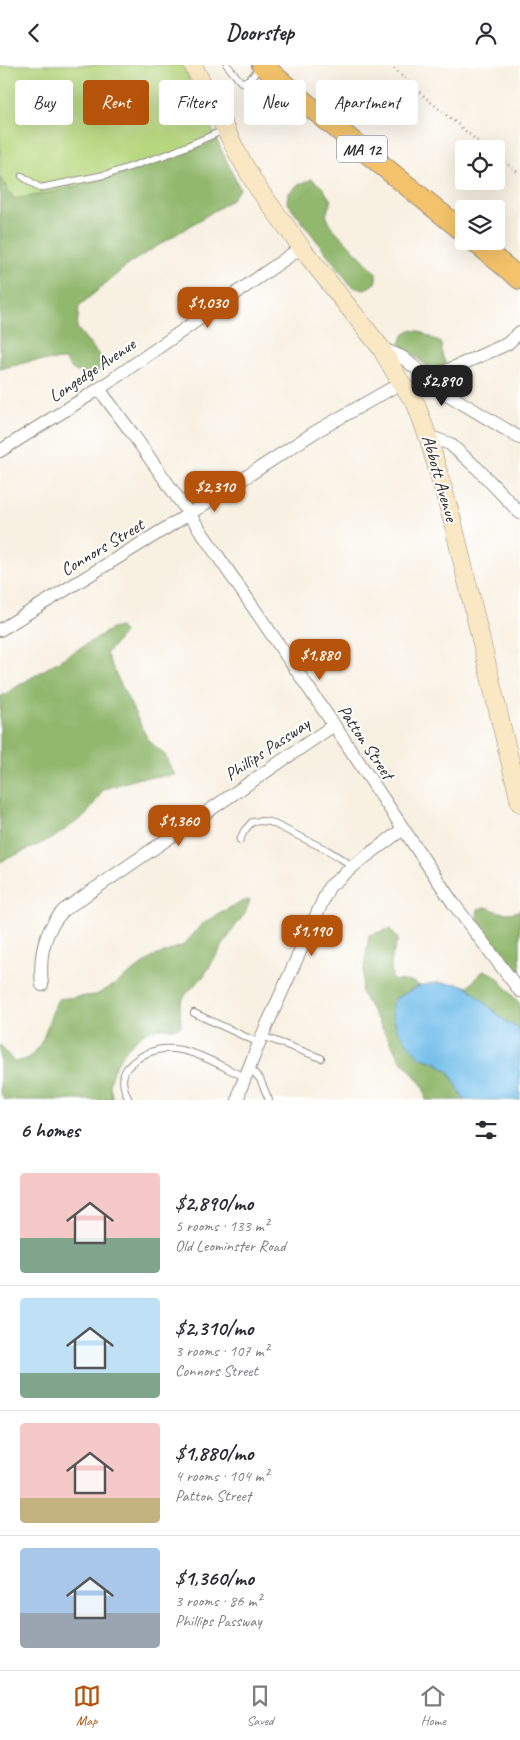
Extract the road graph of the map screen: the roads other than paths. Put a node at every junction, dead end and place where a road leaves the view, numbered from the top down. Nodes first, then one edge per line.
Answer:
1 (194, 65) edge
2 (227, 65) edge
3 (262, 65) edge
4 (225, 130) junction
5 (22, 176) dead end
6 (455, 226) edge
7 (302, 247) junction
8 (485, 250) edge
9 (520, 279) edge
10 (520, 332) edge
11 (381, 348) junction
12 (428, 379) junction
13 (401, 383) junction
14 (99, 389) junction
15 (428, 436) junction
16 (520, 438) edge
17 (0, 451) edge
18 (520, 513) edge
19 (189, 514) junction
20 (0, 631) edge
21 (334, 725) junction
22 (520, 803) edge
23 (402, 829) junction
24 (240, 840) dead end
25 (353, 866) junction
26 (42, 985) dead end
27 (520, 991) edge
28 (194, 1013) dead end
29 (260, 1040) junction
30 (322, 1058) dead end
31 (247, 1072) junction
32 (129, 1100) edge
33 (237, 1100) edge
34 (268, 1100) edge

1 - 4 main road, Abbott Avenue
2 - 3 lane
3 - 6 highway, MA 12
4 - 5 lane
4 - 7 main road, Abbott Avenue
7 - 11 main road, Abbott Avenue
7 - 14 street, Longedge Avenue
8 - 9 highway
10 - 12 street
11 - 12 street
11 - 13 main road, Abbott Avenue
12 - 16 street
13 - 15 main road, Abbott Avenue
13 - 19 street, Connors Street
14 - 17 street, Longedge Avenue
14 - 19 street, Patton Street
15 - 18 street
15 - 22 main road, Abbott Avenue
19 - 20 street, Connors Street
19 - 21 street, Patton Street
21 - 23 street, Patton Street
21 - 26 street, Phillips Passway
23 - 25 street
23 - 27 street, Patton Street
24 - 25 lane
25 - 29 street
28 - 29 lane
29 - 30 lane
29 - 31 street
31 - 32 lane
31 - 33 street
31 - 34 lane

